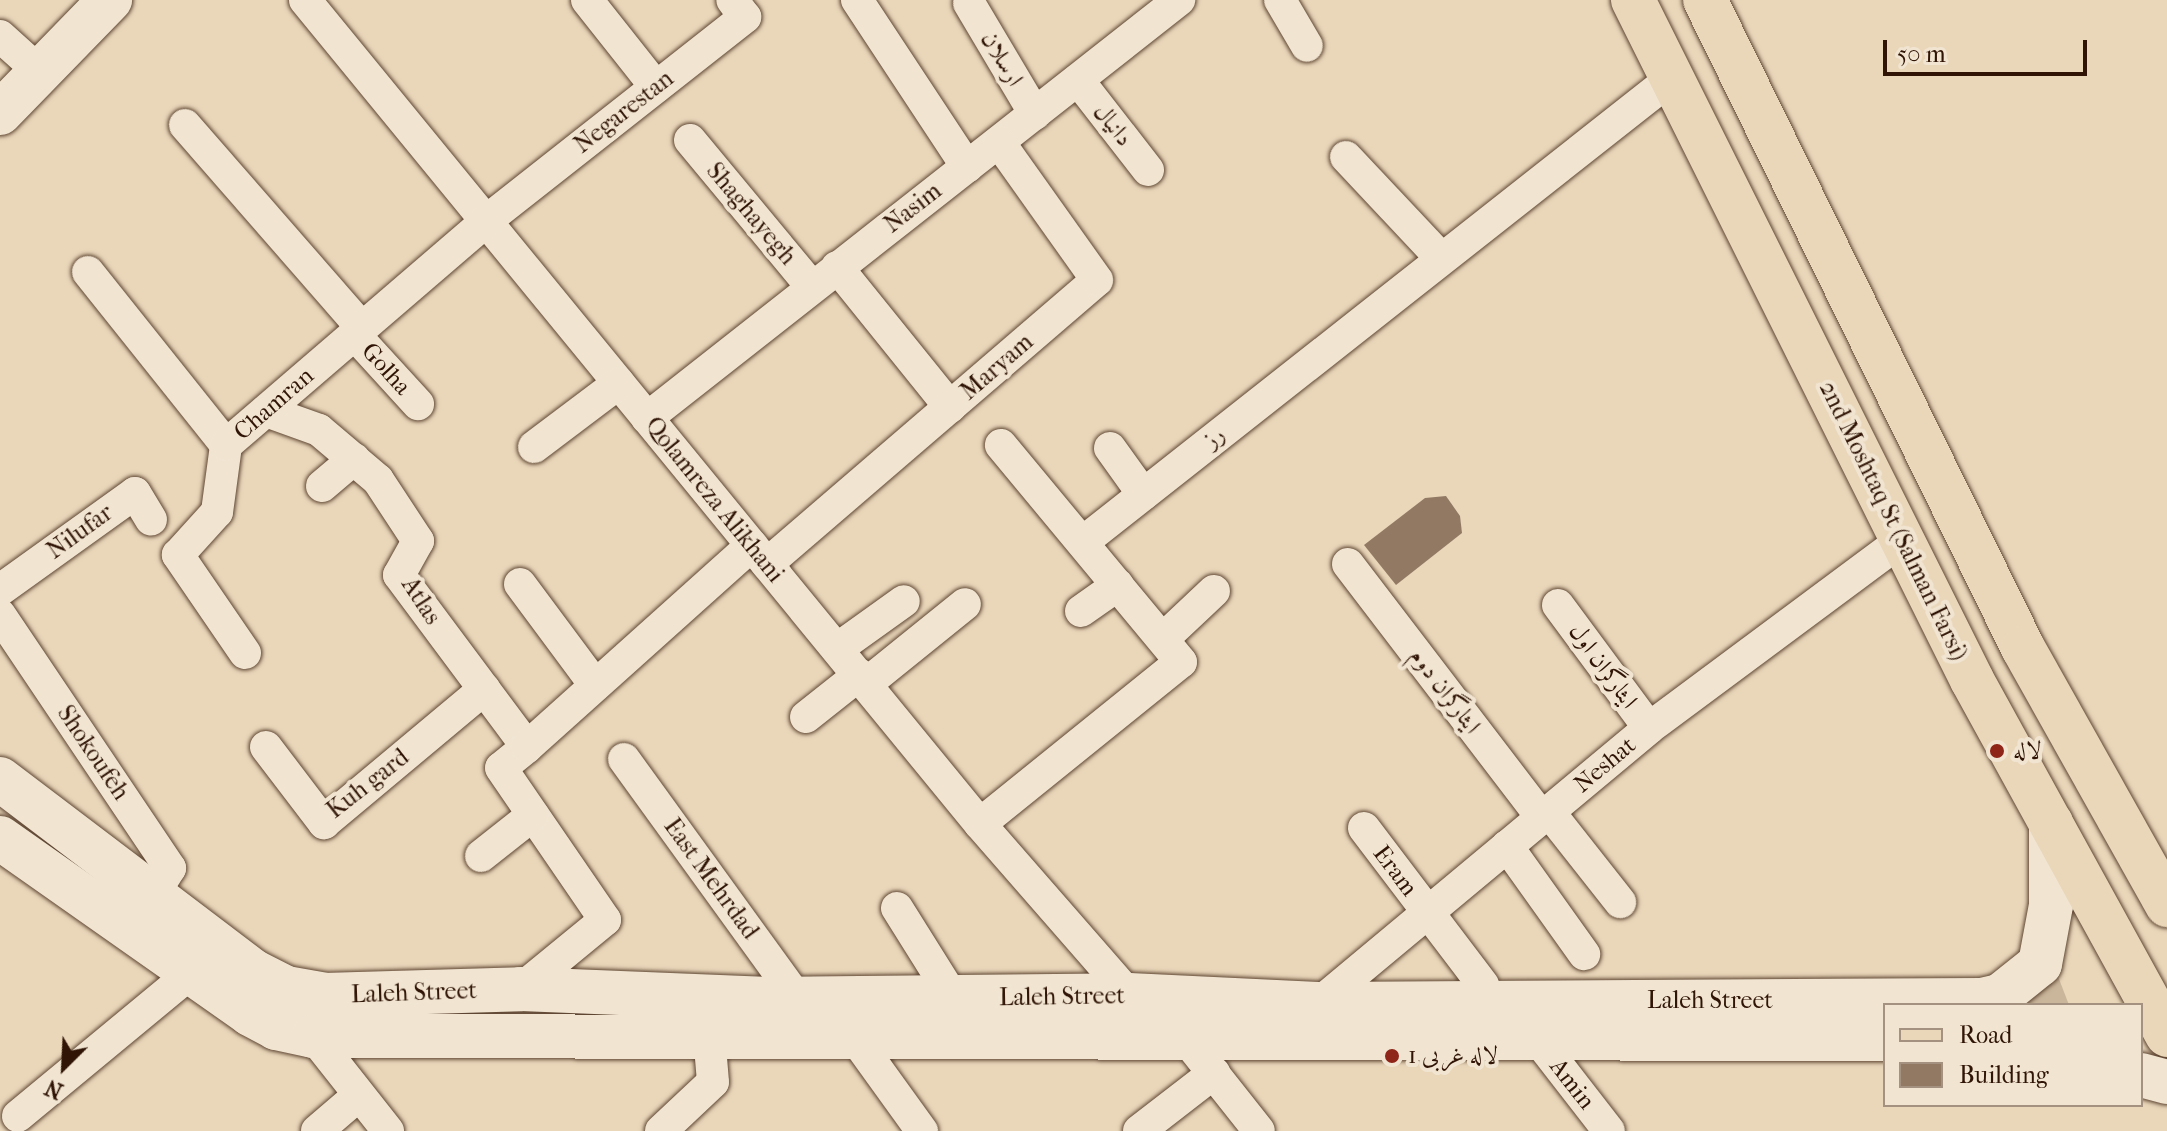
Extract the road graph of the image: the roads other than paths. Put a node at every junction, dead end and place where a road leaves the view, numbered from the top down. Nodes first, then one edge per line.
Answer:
1 (110, 0) edge
2 (305, 0) edge
3 (587, 0) edge
4 (732, 0) edge
5 (857, 0) edge
6 (1179, 0) edge
7 (1280, 0) edge
8 (1633, 0) edge
9 (1705, 0) edge
10 (969, 3) dead end
11 (0, 36) edge
12 (1307, 46) dead end
13 (40, 72) junction
14 (1672, 78) junction
15 (1078, 80) junction
16 (656, 87) junction
17 (0, 113) edge
18 (1035, 114) junction
19 (185, 125) dead end
20 (690, 140) dead end
21 (999, 142) junction
22 (1346, 157) dead end
23 (967, 167) junction
24 (1148, 170) dead end
25 (486, 221) junction
26 (1440, 257) junction
27 (837, 267) junction
28 (88, 272) dead end
29 (812, 287) junction
30 (358, 331) junction
31 (619, 383) junction
32 (418, 404) dead end
33 (950, 407) junction
34 (266, 411) junction
35 (647, 418) junction
36 (226, 445) junction
37 (1001, 445) dead end
38 (534, 447) dead end
39 (1110, 448) dead end
40 (354, 459) junction
41 (322, 486) dead end
42 (1143, 494) junction
43 (151, 520) dead end
44 (1902, 540) junction
45 (1083, 542) junction
46 (759, 554) junction
47 (1348, 564) dead end
48 (520, 584) dead end
49 (1118, 585) junction
50 (0, 590) edge
51 (1214, 591) dead end
52 (904, 601) dead end
53 (965, 604) dead end
54 (1558, 605) dead end
55 (1081, 611) dead end
56 (0, 615) edge
57 (1163, 639) junction
58 (837, 649) junction
59 (245, 653) dead end
60 (862, 680) junction
61 (595, 685) junction
62 (484, 689) junction
63 (806, 717) dead end
64 (1649, 728) junction
65 (266, 747) dead end
66 (527, 747) junction
67 (624, 759) dead end
68 (0, 779) edge
69 (533, 815) junction
70 (1545, 815) junction
71 (2051, 823) junction
72 (980, 824) junction
73 (1364, 828) dead end
74 (0, 838) edge
75 (1507, 846) junction
76 (481, 856) dead end
77 (155, 892) junction
78 (1620, 902) dead end
79 (2167, 905) edge
80 (897, 908) dead end
81 (1427, 913) junction
82 (1584, 954) dead end
83 (191, 973) junction
84 (1483, 985) dead end
85 (521, 989) junction
86 (1129, 995) junction
87 (798, 999) junction
88 (954, 999) junction
89 (1969, 1003) edge
90 (1318, 1004) junction
91 (1002, 1016) junction
92 (1883, 1022) edge
93 (1861, 1027) edge
94 (709, 1034) junction
95 (852, 1034) junction
96 (1183, 1035) junction
97 (2167, 1035) edge
98 (313, 1036) junction
99 (1536, 1037) junction
100 (1214, 1073) junction
101 (2143, 1076) edge
102 (2167, 1082) edge
103 (359, 1095) junction
104 (15, 1113) edge
105 (317, 1131) edge
106 (388, 1131) edge
107 (661, 1131) edge
108 (922, 1131) edge
109 (1139, 1131) edge
110 (1259, 1131) edge
111 (1609, 1131) edge

1 - 13 main road
2 - 25 street, Qolamreza Alikhani
3 - 16 street
4 - 16 street, Negarestan
5 - 23 street
6 - 15 street, Nasim
7 - 12 street
8 - 14 main road, 2nd Moshtaq St (Salman Farsi)
9 - 79 main road
10 - 18 street, ارسلان
11 - 13 street
13 - 17 main road
14 - 26 street, رز
14 - 44 main road, 2nd Moshtaq St (Salman Farsi)
15 - 18 street, Nasim
15 - 24 street, دانیال
16 - 25 street, Negarestan
18 - 21 street, Nasim
19 - 30 street
20 - 29 street, Shaghayegh
21 - 23 street, Nasim
21 - 33 street, Maryam
22 - 26 street
23 - 27 street, Nasim
25 - 30 street, Chamran
25 - 31 street, Qolamreza Alikhani
26 - 42 street, رز
27 - 29 street, Nasim
27 - 33 street
28 - 36 street
29 - 35 street, Nasim
30 - 32 street, Golha
30 - 34 street, Chamran
31 - 35 street, Qolamreza Alikhani
31 - 38 street
33 - 46 street, Maryam
34 - 36 street, Chamran
34 - 40 street, Atlas
35 - 46 street, Qolamreza Alikhani
36 - 59 street, Chamran
37 - 45 street
39 - 42 street
40 - 41 street
40 - 62 street, Atlas
42 - 45 street, رز
43 - 50 street, Nilufar
44 - 64 street, Neshat
44 - 71 main road, 2nd Moshtaq St (Salman Farsi)
45 - 49 street
46 - 58 street, Qolamreza Alikhani
46 - 61 street
47 - 70 street, ایثارگران دوم
48 - 61 street
49 - 55 street
49 - 57 street
51 - 57 street
52 - 58 street
53 - 60 street
54 - 64 street, ایثارگران اول
56 - 77 street, Shokoufeh
57 - 72 street
58 - 60 street, Qolamreza Alikhani
60 - 63 street
60 - 72 street, Qolamreza Alikhani
61 - 66 street
62 - 65 street, Kuh gard
62 - 66 street, Atlas
64 - 70 street, Neshat
66 - 69 street
67 - 87 street, East Mehrdad
68 - 77 main road, Laleh Street
69 - 76 street
69 - 85 street
70 - 75 street, Neshat
70 - 78 street, ایثارگران دوم
71 - 89 main road, Laleh Street
71 - 97 main road, 2nd Moshtaq St (Salman Farsi)
72 - 86 street, Qolamreza Alikhani
73 - 81 street, Eram
74 - 83 main road, Laleh Street
75 - 81 street, Neshat
75 - 82 street
77 - 85 main road, Laleh Street
80 - 88 street
81 - 84 street, Eram
81 - 90 street, Neshat
83 - 98 main road, Laleh Street
83 - 104 street
85 - 87 main road, Laleh Street
86 - 90 main road, Laleh Street
86 - 91 main road, Laleh Street
87 - 88 main road, Laleh Street
88 - 91 main road, Laleh Street
90 - 93 main road, Laleh Street
91 - 95 main road, Laleh Street
91 - 96 main road, Laleh Street
92 - 93 main road, Laleh Street
93 - 99 main road, Laleh Street
94 - 95 main road, Laleh Street
94 - 98 main road, Laleh Street
94 - 107 street
95 - 108 street
96 - 99 main road, Laleh Street
96 - 100 street
98 - 103 street
99 - 111 street, Amin
100 - 109 street
100 - 110 street
101 - 102 main road
103 - 105 street
103 - 106 street

